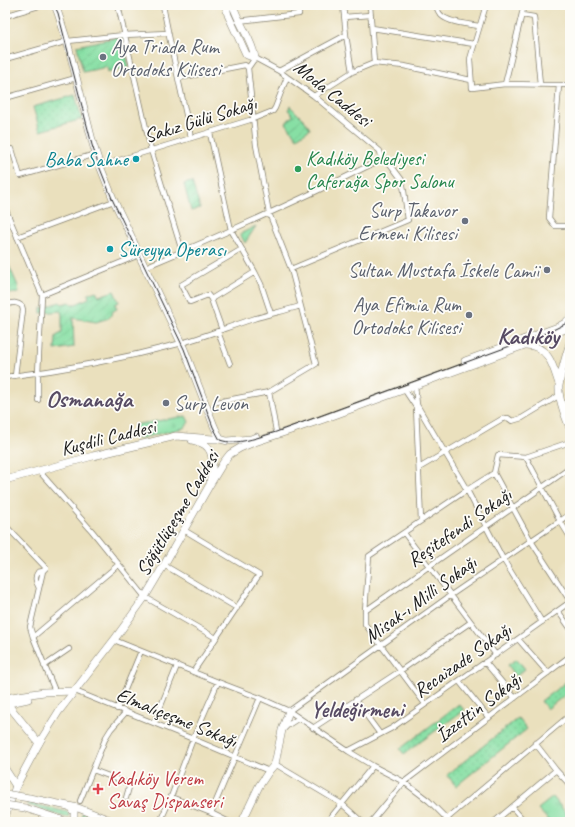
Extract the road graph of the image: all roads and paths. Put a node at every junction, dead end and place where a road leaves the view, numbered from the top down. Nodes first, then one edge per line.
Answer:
1 (42, 5) edge
2 (55, 5) edge
3 (118, 5) edge
4 (163, 5) edge
5 (233, 5) edge
6 (299, 5) edge
7 (343, 5) edge
8 (370, 5) edge
9 (436, 5) edge
10 (486, 5) edge
11 (524, 5) edge
12 (226, 7) edge
13 (371, 15) junction
14 (522, 15) junction
15 (5, 16) edge
16 (344, 17) junction
17 (238, 21) junction
18 (479, 26) junction
19 (372, 28) junction
20 (168, 32) junction
21 (124, 35) junction
22 (346, 35) junction
23 (67, 41) junction
24 (474, 44) junction
25 (251, 57) junction
26 (5, 59) edge
27 (374, 63) junction
28 (246, 66) junction
29 (279, 71) junction
30 (352, 72) junction
31 (288, 76) junction
32 (76, 78) junction
33 (179, 78) junction
34 (471, 80) junction
35 (505, 84) junction
36 (540, 85) junction
37 (559, 85) junction
38 (570, 85) edge
39 (314, 96) junction
40 (5, 98) edge
41 (253, 120) junction
42 (210, 133) junction
43 (191, 138) junction
44 (150, 150) junction
45 (5, 152) edge
46 (96, 154) junction
47 (380, 160) junction
48 (100, 166) junction
49 (114, 201) junction
50 (5, 208) edge
51 (269, 213) junction
52 (570, 226) edge
53 (231, 230) junction
54 (17, 237) junction
55 (242, 249) junction
56 (182, 251) junction
57 (139, 255) junction
58 (145, 267) junction
59 (291, 269) junction
60 (255, 272) junction
61 (42, 295) junction
62 (212, 300) junction
63 (5, 305) edge
64 (300, 306) junction
65 (271, 314) junction
66 (569, 322) edge
67 (220, 331) junction
68 (182, 343) junction
69 (570, 343) edge
70 (523, 345) junction
71 (230, 364) dead end
72 (38, 373) junction
73 (15, 376) junction
74 (5, 377) edge
75 (415, 385) junction
76 (559, 386) junction
77 (404, 389) junction
78 (269, 392) junction
79 (560, 395) junction
80 (38, 400) dead end
81 (217, 402) dead end
82 (570, 428) edge
83 (276, 431) junction
84 (176, 436) junction
85 (220, 439) junction
86 (570, 442) edge
87 (445, 453) junction
88 (526, 457) junction
89 (419, 468) junction
90 (570, 468) edge
91 (39, 471) junction
92 (494, 473) junction
93 (5, 480) edge
94 (209, 486) junction
95 (542, 486) junction
96 (467, 490) junction
97 (513, 507) junction
98 (570, 514) edge
99 (421, 521) junction
100 (560, 521) junction
101 (5, 525) edge
102 (486, 526) junction
103 (184, 530) junction
104 (404, 533) junction
105 (570, 537) edge
106 (531, 541) junction
107 (503, 559) junction
108 (118, 565) junction
109 (164, 565) junction
110 (428, 566) junction
111 (450, 595) junction
112 (145, 597) junction
113 (570, 602) edge
114 (237, 608) junction
115 (365, 611) junction
116 (558, 611) junction
117 (471, 622) junction
118 (542, 622) junction
119 (570, 628) edge
120 (33, 637) junction
121 (216, 638) junction
122 (518, 639) junction
123 (114, 640) junction
124 (381, 646) junction
125 (69, 649) dead end
126 (141, 651) junction
127 (496, 654) junction
128 (570, 656) edge
129 (485, 662) junction
130 (44, 666) junction
131 (177, 666) junction
132 (400, 671) junction
133 (193, 672) junction
134 (548, 673) junction
135 (459, 681) junction
136 (218, 682) junction
137 (55, 691) junction
138 (73, 693) junction
139 (260, 698) junction
140 (514, 698) junction
141 (355, 700) junction
142 (6, 702) edge
143 (425, 704) junction
144 (117, 708) junction
145 (289, 711) junction
146 (126, 712) junction
147 (570, 715) edge
148 (299, 718) junction
149 (488, 718) junction
150 (154, 723) junction
151 (313, 728) junction
152 (282, 730) junction
153 (380, 734) junction
154 (193, 739) junction
155 (38, 743) junction
156 (536, 743) junction
157 (348, 751) junction
158 (235, 756) junction
159 (275, 764) junction
160 (373, 766) junction
161 (5, 769) edge
162 (93, 770) junction
163 (556, 770) junction
164 (269, 771) junction
165 (404, 782) junction
166 (570, 785) edge
167 (15, 788) junction
168 (5, 794) edge
169 (171, 797) junction
170 (126, 798) dead end
171 (80, 801) dead end
172 (5, 803) edge
173 (342, 804) junction
174 (70, 807) junction
175 (512, 807) junction
176 (211, 813) junction
177 (5, 817) edge
178 (447, 821) edge
179 (66, 822) edge
180 (114, 822) edge
181 (160, 822) edge
182 (229, 822) edge
183 (242, 822) edge
184 (327, 822) edge
185 (362, 822) edge
186 (371, 822) edge
187 (494, 822) edge
188 (525, 822) edge

1 - 15 street
2 - 23 main road
3 - 21 street
4 - 20 street
5 - 17 main road
6 - 17 street
7 - 16 street
8 - 13 street
9 - 18 street
10 - 18 street
11 - 14 street
12 - 25 main road
13 - 16 street
13 - 19 street
14 - 35 street
14 - 36 street
16 - 22 street
17 - 25 main road
18 - 24 street
19 - 24 street
19 - 27 street
20 - 21 street
20 - 33 street
21 - 23 street
21 - 44 street
22 - 29 street
22 - 30 street
23 - 26 street
23 - 32 main road
24 - 34 street
25 - 28 street
25 - 28 street
25 - 29 street, Moda Caddesi
27 - 30 street
27 - 34 street
28 - 33 street
28 - 41 street
29 - 31 street, Moda Caddesi
30 - 39 street
31 - 39 street, Moda Caddesi
31 - 41 street, Sakız Gülü Sokağı
32 - 40 street
32 - 46 main road
33 - 43 street
34 - 35 street
35 - 36 street
36 - 37 street
37 - 38 street
37 - 52 street
39 - 47 street, Moda Caddesi
41 - 42 street, Sakız Gülü Sokağı
41 - 51 street
42 - 43 street, Sakız Gülü Sokağı
42 - 53 street
43 - 44 street, Sakız Gülü Sokağı
44 - 48 street, Sakız Gülü Sokağı
44 - 56 street
45 - 46 street
46 - 48 main road
47 - 51 street
47 - 59 street, Moda Caddesi
48 - 49 main road
49 - 54 street
49 - 57 main road
50 - 54 street
51 - 53 street
51 - 59 street
53 - 55 street
53 - 56 street
54 - 61 street
55 - 60 street
55 - 62 street
56 - 58 street
57 - 58 main road
57 - 61 street
58 - 68 main road
59 - 64 street
60 - 62 street
60 - 65 street
61 - 72 street
62 - 67 street
63 - 73 street
64 - 65 street
64 - 78 street
65 - 67 street
66 - 70 main road, Söğütlüçeşme Caddesi
66 - 83 main road, Söğütlüçeşme Caddesi
67 - 68 street
67 - 71 street
68 - 72 street
68 - 85 main road
69 - 76 main road
70 - 75 main road, Söğütlüçeşme Caddesi
70 - 76 main road
72 - 73 street
72 - 80 street
73 - 74 street
75 - 77 main road, Söğütlüçeşme Caddesi
75 - 87 street
76 - 79 main road
77 - 89 street
77 - 94 main road, Söğütlüçeşme Caddesi
78 - 81 street
78 - 83 street
79 - 82 main road
79 - 87 street
83 - 85 main road, Söğütlüçeşme Caddesi
84 - 85 main road, Kuşdili Caddesi
84 - 91 main road, Kuşdili Caddesi
84 - 94 main road
86 - 88 street
87 - 89 street
87 - 96 street
88 - 92 street
88 - 95 street
89 - 99 street
90 - 95 street, Reşitefendi Sokağı
91 - 93 main road, Kuşdili Caddesi
91 - 108 street
92 - 96 street
92 - 97 street
94 - 103 main road, Söğütlüçeşme Caddesi
95 - 97 street, Reşitefendi Sokağı
95 - 100 street
96 - 99 street
96 - 102 street
97 - 102 street, Reşitefendi Sokağı
97 - 106 street
98 - 100 street, Misak-ı Milli Sokağı
99 - 104 street
100 - 105 street
100 - 106 street, Misak-ı Milli Sokağı
101 - 120 street
102 - 107 street
102 - 110 street, Reşitefendi Sokağı
103 - 109 main road, Söğütlüçeşme Caddesi
103 - 114 street
104 - 110 street
104 - 115 street
106 - 107 street, Misak-ı Milli Sokağı
106 - 113 street
107 - 111 street, Misak-ı Milli Sokağı
107 - 118 street
108 - 112 street
108 - 120 street
109 - 112 main road, Söğütlüçeşme Caddesi
109 - 114 street
110 - 111 street
110 - 115 street, Reşitefendi Sokağı
111 - 117 street
111 - 124 street, Misak-ı Milli Sokağı
112 - 121 street
112 - 123 main road, Söğütlüçeşme Caddesi
113 - 116 street, Recaizade Sokağı
114 - 121 street
115 - 124 street
116 - 118 street, Recaizade Sokağı
116 - 119 street
117 - 127 street
117 - 132 street
118 - 122 street, Recaizade Sokağı
120 - 130 street
121 - 133 street
122 - 127 street, Recaizade Sokağı
122 - 134 street
123 - 126 street
123 - 138 main road, Söğütlüçeşme Caddesi
124 - 132 street
124 - 145 street, Misak-ı Milli Sokağı
125 - 130 street
126 - 131 street
126 - 144 street
127 - 129 street, Recaizade Sokağı
128 - 134 street, İzzettin Sokağı
129 - 135 street, Recaizade Sokağı
129 - 140 street
130 - 137 street
131 - 133 street
131 - 150 street
132 - 141 street
132 - 143 street
133 - 136 street
134 - 140 street, İzzettin Sokağı
135 - 143 street, Recaizade Sokağı
135 - 149 street
136 - 139 street
136 - 154 street
137 - 138 main road
137 - 142 main road
138 - 142 main road
138 - 144 street, Elmalıçeşme Sokağı
138 - 155 main road, Söğütlüçeşme Caddesi
139 - 145 street
139 - 158 street
140 - 149 street, İzzettin Sokağı
141 - 151 street
141 - 153 street
142 - 155 main road
143 - 153 street, Recaizade Sokağı
144 - 146 street, Elmalıçeşme Sokağı
145 - 148 street
145 - 152 main road
146 - 150 street, Elmalıçeşme Sokağı
146 - 162 street
147 - 156 street
148 - 151 street
148 - 152 street
149 - 165 street, İzzettin Sokağı
150 - 154 street, Elmalıçeşme Sokağı
151 - 157 street
152 - 159 main road
153 - 157 street, Recaizade Sokağı
154 - 158 street, Elmalıçeşme Sokağı
154 - 169 street
155 - 167 main road, Söğütlüçeşme Caddesi
156 - 163 street
156 - 178 street
157 - 160 street
158 - 164 street, Elmalıçeşme Sokağı
158 - 176 street
159 - 164 main road
159 - 173 street
160 - 165 street
160 - 173 street
161 - 167 main road
162 - 170 street
162 - 171 street
163 - 166 street
163 - 175 street
164 - 183 main road
165 - 178 street
165 - 186 street, İzzettin Sokağı
167 - 172 main road
167 - 177 main road
168 - 174 main road, bridge
169 - 176 street
169 - 181 street
172 - 179 main road, bridge
173 - 184 street
173 - 185 street
174 - 179 main road
174 - 180 main road
175 - 187 street
175 - 188 street
176 - 182 street

